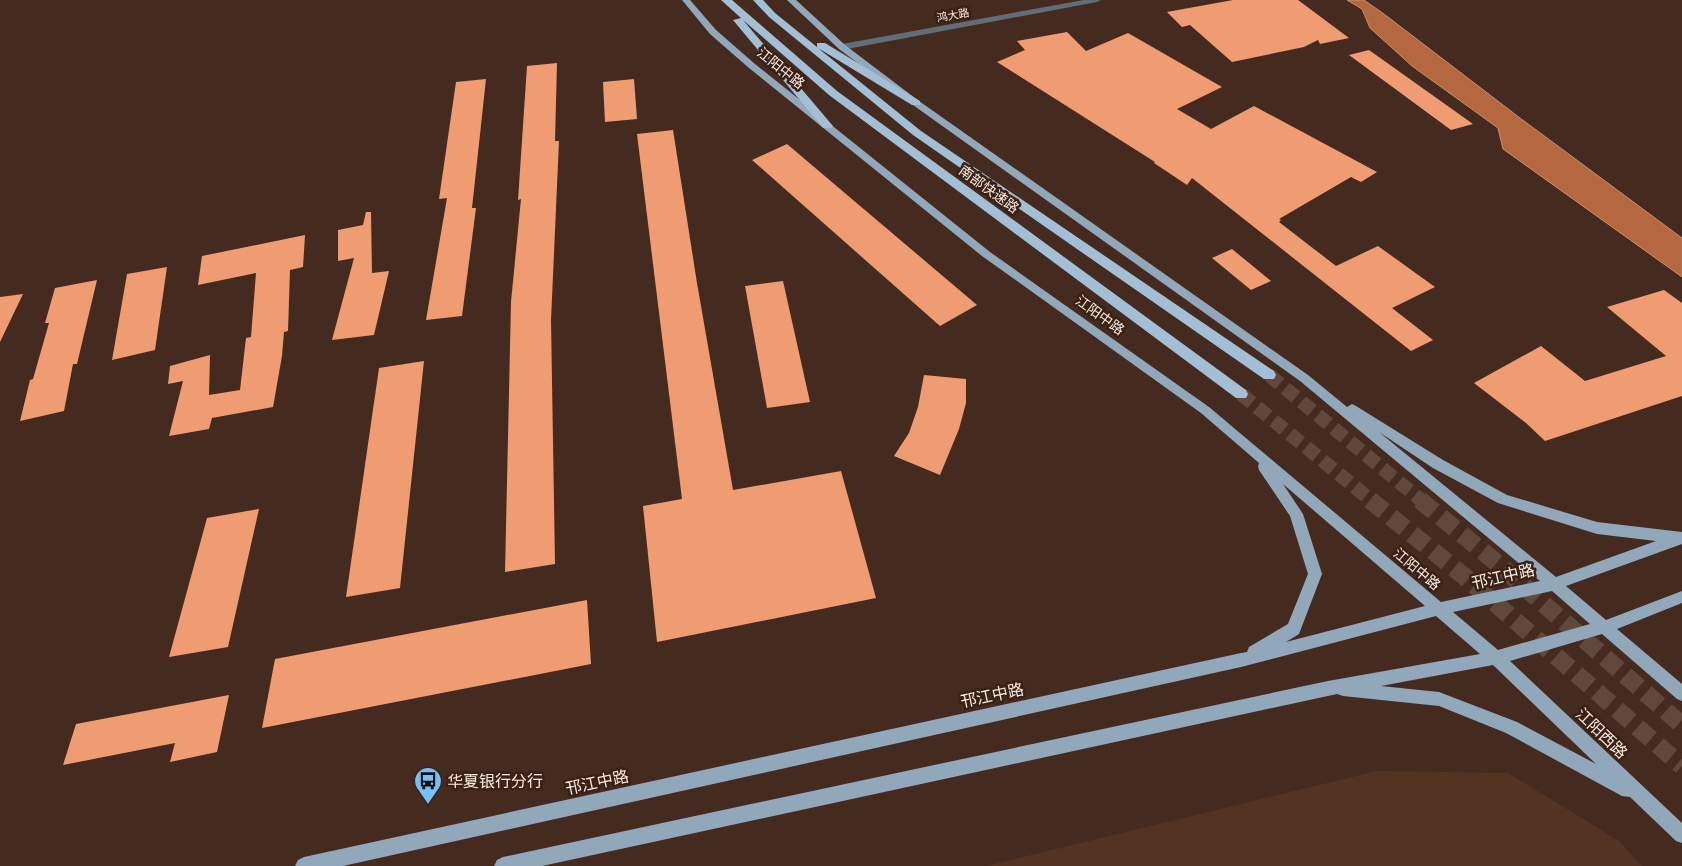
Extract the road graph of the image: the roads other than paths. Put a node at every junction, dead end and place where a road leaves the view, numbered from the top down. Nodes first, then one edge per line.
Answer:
1 (686, 0) edge
2 (721, 0) edge
3 (726, 0) edge
4 (758, 0) edge
5 (791, 0) edge
6 (1098, 0) edge
7 (772, 15) junction
8 (842, 47) junction
9 (916, 103) junction
10 (827, 126) junction
11 (1269, 375) tunnel mouth
12 (1304, 378) junction
13 (1241, 394) tunnel mouth
14 (1256, 453) junction
15 (1681, 538) edge
16 (1554, 584) junction
17 (1682, 596) edge
18 (1439, 609) junction
19 (1604, 627) junction
20 (1496, 658) junction
21 (1241, 660) junction
22 (1328, 688) junction
23 (1682, 694) edge
24 (1643, 798) junction
25 (1682, 835) edge
26 (304, 866) edge
27 (503, 866) edge

1 - 10 main road, 江阳中路
2 - 10 highway
3 - 13 highway, 南部快速路
4 - 7 highway, 南部快速路
5 - 8 main road
6 - 8 street, 鸿大路
7 - 9 highway
7 - 11 highway, 南部快速路
8 - 9 main road
9 - 12 main road
10 - 14 main road, 江阳中路
12 - 15 main road
12 - 16 main road
14 - 18 main road, 江阳中路
14 - 21 main road
15 - 16 main road, 邗江中路
16 - 18 main road, 邗江中路
16 - 19 main road
17 - 19 main road
18 - 20 main road, 江阳中路
18 - 21 main road, 邗江中路
19 - 20 main road
19 - 23 main road
20 - 22 main road
20 - 24 main road, 江阳西路
21 - 26 main road, 邗江中路
22 - 24 main road
22 - 27 main road
24 - 25 main road, 江阳西路

